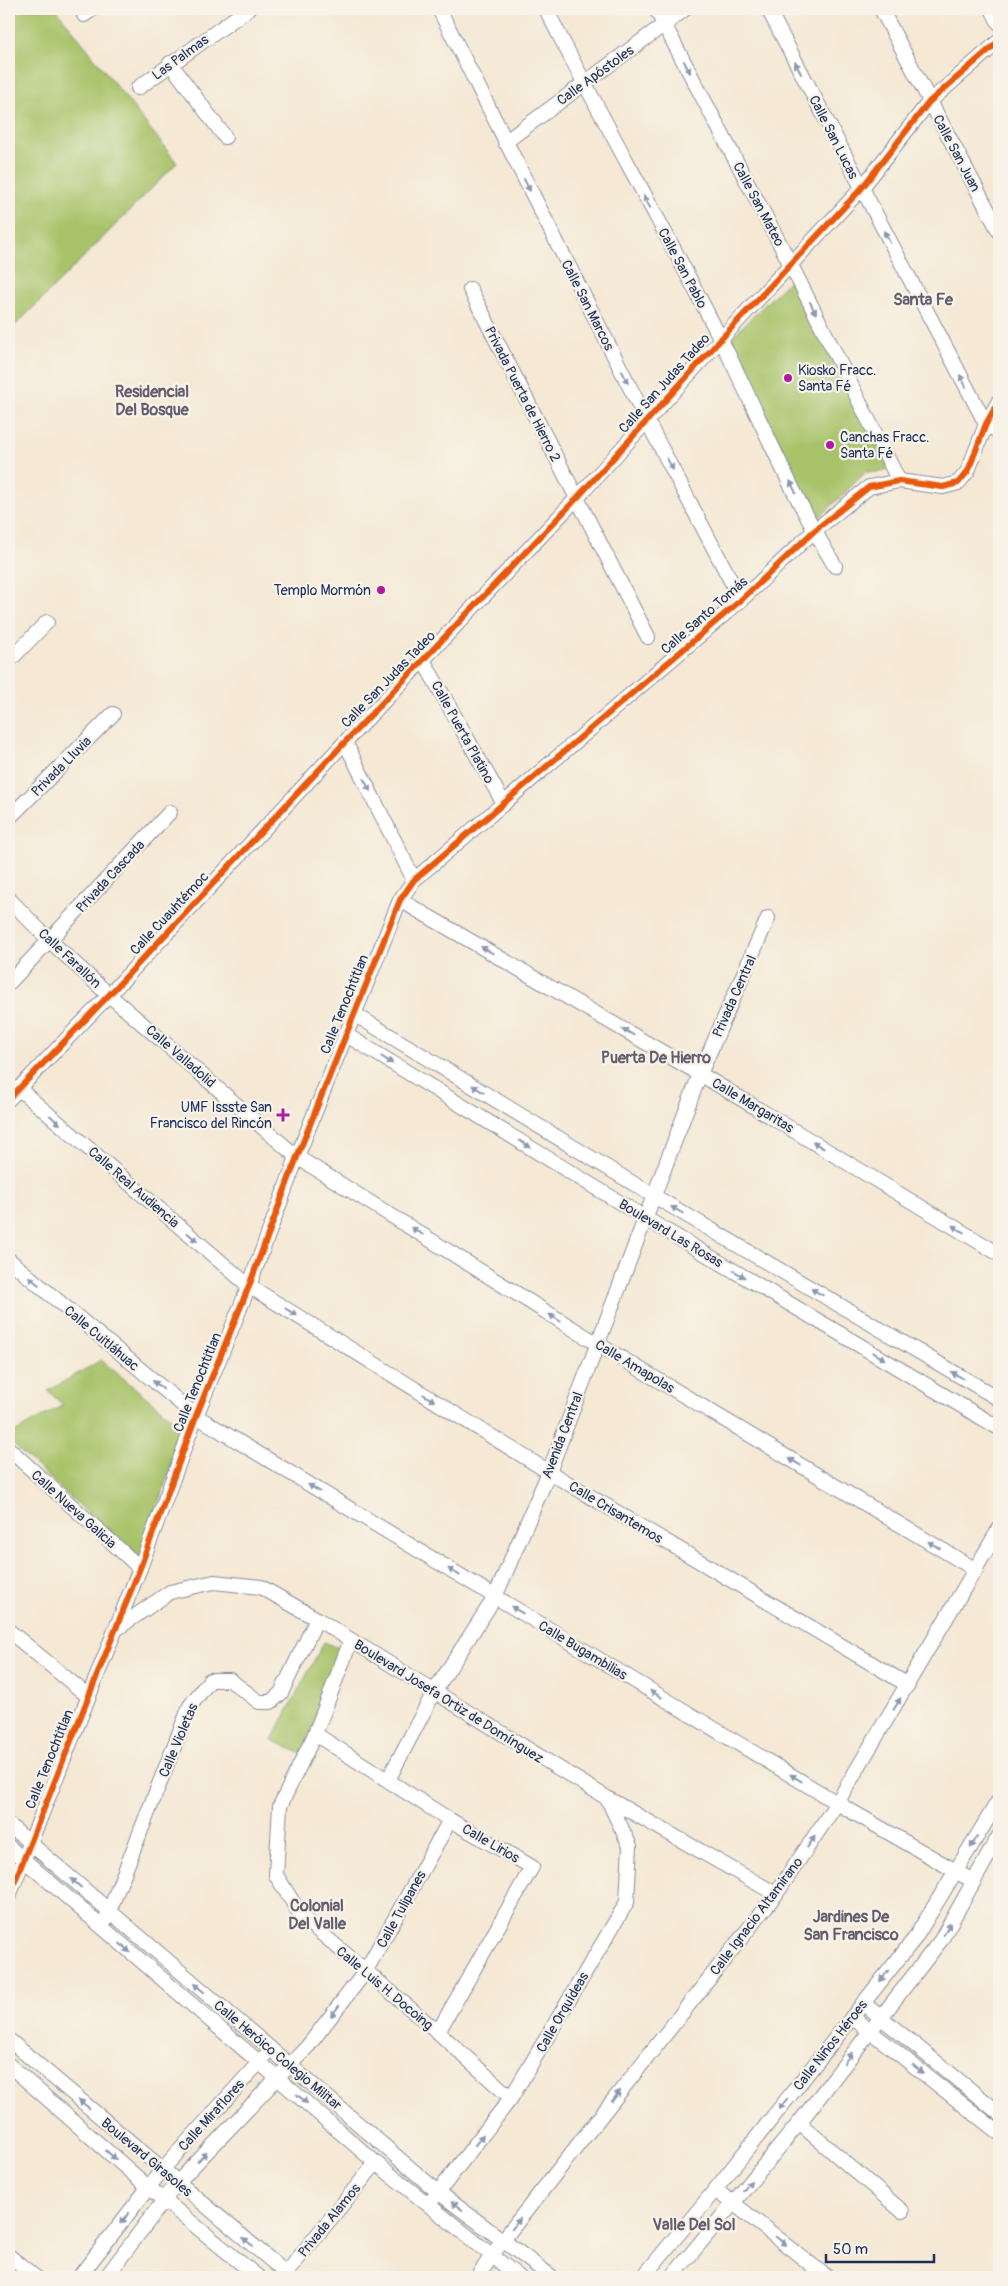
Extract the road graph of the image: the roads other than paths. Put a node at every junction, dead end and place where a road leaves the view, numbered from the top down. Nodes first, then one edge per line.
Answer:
1 (248, 9) edge
2 (439, 9) edge
3 (546, 9) edge
4 (656, 9) edge
5 (685, 9) edge
6 (768, 9) edge
7 (881, 9) edge
8 (992, 9) edge
9 (999, 23) edge
10 (664, 24) junction
11 (999, 41) edge
12 (170, 63) junction
13 (583, 83) junction
14 (138, 88) dead end
15 (929, 102) junction
16 (225, 137) dead end
17 (505, 142) junction
18 (861, 189) junction
19 (999, 232) edge
20 (791, 265) junction
21 (470, 289) dead end
22 (721, 339) junction
23 (999, 401) edge
24 (648, 421) junction
25 (986, 424) junction
26 (999, 432) edge
27 (899, 481) junction
28 (577, 498) junction
29 (814, 531) junction
30 (835, 566) dead end
31 (741, 600) junction
32 (47, 622) dead end
33 (648, 638) dead end
34 (423, 660) junction
35 (9, 661) edge
36 (113, 714) dead end
37 (345, 742) junction
38 (504, 804) junction
39 (170, 812) dead end
40 (9, 818) edge
41 (414, 880) junction
42 (9, 900) edge
43 (400, 900) junction
44 (768, 918) dead end
45 (49, 940) junction
46 (9, 983) edge
47 (110, 995) junction
48 (354, 1014) junction
49 (345, 1034) junction
50 (700, 1074) junction
51 (13, 1094) edge
52 (297, 1157) junction
53 (654, 1196) junction
54 (645, 1218) junction
55 (999, 1254) edge
56 (9, 1260) edge
57 (249, 1286) junction
58 (596, 1344) junction
59 (999, 1399) edge
60 (196, 1416) junction
61 (999, 1428) edge
62 (9, 1449) edge
63 (549, 1472) junction
64 (999, 1529) edge
65 (140, 1568) junction
66 (976, 1570) junction
67 (495, 1597) junction
68 (317, 1618) junction
69 (115, 1630) junction
70 (9, 1631) edge
71 (351, 1640) junction
72 (908, 1685) junction
73 (434, 1692) junction
74 (88, 1696) junction
75 (314, 1734) junction
76 (388, 1780) junction
77 (607, 1798) junction
78 (999, 1800) edge
79 (837, 1803) junction
80 (450, 1820) junction
81 (9, 1825) edge
82 (999, 1836) edge
83 (29, 1843) junction
84 (9, 1847) edge
85 (23, 1860) junction
86 (956, 1872) junction
87 (972, 1881) junction
88 (776, 1894) junction
89 (9, 1896) edge
90 (109, 1912) junction
91 (102, 1928) junction
92 (365, 1972) junction
93 (863, 2003) junction
94 (852, 2017) junction
95 (880, 2018) junction
96 (869, 2031) junction
97 (438, 2032) junction
98 (9, 2040) edge
99 (271, 2049) junction
100 (259, 2062) junction
101 (9, 2065) edge
102 (290, 2065) junction
103 (278, 2079) junction
104 (512, 2098) junction
105 (999, 2113) edge
106 (799, 2123) junction
107 (999, 2133) edge
108 (376, 2163) junction
109 (162, 2170) junction
110 (177, 2183) junction
111 (148, 2187) junction
112 (715, 2190) junction
113 (438, 2192) junction
114 (163, 2200) junction
115 (733, 2203) junction
116 (428, 2206) junction
117 (902, 2211) dead end
118 (503, 2240) junction
119 (9, 2256) edge
120 (491, 2257) junction
121 (284, 2275) edge
122 (35, 2277) edge
123 (80, 2277) edge
124 (106, 2277) edge
125 (258, 2277) edge
126 (477, 2277) edge
127 (518, 2277) edge
128 (552, 2277) edge
129 (643, 2277) edge
130 (672, 2277) edge
131 (826, 2277) edge

1 - 12 street, Las Palmas
2 - 17 street, Calle San Marcos
3 - 13 street, Calle San Pablo
4 - 10 street, Calle San Mateo
5 - 10 street, Calle Apóstoles
18 -> 6 street, Calle San Lucas
7 - 15 street, Calle San Juan
8 - 9 street
10 - 13 street, Calle Apóstoles
10 -> 20 street, Calle San Mateo
11 - 15 street, Calle San Judas Tadeo
12 - 14 street, Las Palmas
12 - 16 street
13 - 17 street, Calle Apóstoles
22 -> 13 street, Calle San Pablo
15 - 18 street, Calle San Judas Tadeo
15 - 19 street, Calle San Juan
17 -> 24 street, Calle San Marcos
18 - 20 street, Calle San Judas Tadeo
25 -> 18 street, Calle San Lucas
20 - 22 street, Calle San Judas Tadeo
20 -> 27 street, Calle San Mateo
21 - 28 street, Privada Puerta de Hierro 2
22 - 24 street, Calle San Judas Tadeo
29 -> 22 street, Calle San Pablo
23 - 25 street, Calle Santo Tomás
24 - 28 street, Calle San Judas Tadeo
24 -> 31 street, Calle San Marcos
25 - 26 street
25 - 27 street, Calle Santo Tomás
27 - 29 street, Calle Santo Tomás
28 - 33 street, Privada Puerta de Hierro 2
28 - 34 street, Calle San Judas Tadeo
29 - 30 street, Calle San Pablo
29 - 31 street, Calle Santo Tomás
31 - 38 street, Calle Santo Tomás
32 - 35 street
34 - 37 street, Calle San Judas Tadeo
34 - 38 street, Calle Puerta Platino
36 - 40 street, Privada Lluvia
37 -> 41 street
37 - 47 street, Calle Cuauhtémoc
38 - 41 street, Calle Santo Tomás
39 - 45 street, Privada Cascada
41 - 43 street, Calle Tenochtitlan
42 - 45 street, Calle Farallón
43 - 48 street, Calle Tenochtitlan
50 -> 43 street, Calle Margaritas
44 - 50 street, Privada Central
45 - 46 street, Privada Cascada
45 - 47 street, Calle Farallón
47 - 51 street, Calle Cuauhtémoc
47 - 52 street, Calle Valladolid
48 - 49 street, Calle Tenochtitlan
53 -> 48 street, Boulevard Las Rosas
49 - 52 street, Calle Tenochtitlan
49 -> 54 street, Boulevard Las Rosas
50 - 53 street, Avenida Central
55 -> 50 street, Calle Margaritas
51 -> 57 street, Calle Real Audiencia
52 - 57 street, Calle Tenochtitlan
58 -> 52 street, Calle Amapolas
53 - 54 street, Avenida Central
59 -> 53 street, Boulevard Las Rosas
54 - 58 street, Avenida Central
54 -> 61 street, Boulevard Las Rosas
60 -> 56 street, Calle Cuitláhuac
57 - 60 street, Calle Tenochtitlan
57 -> 63 street, Calle Crisantemos
58 - 63 street, Avenida Central
66 -> 58 street, Calle Amapolas
60 - 65 street, Calle Tenochtitlan
67 -> 60 street, Calle Bugambilias
62 - 65 street, Calle Nueva Galicia
63 - 67 street, Avenida Central
63 - 72 street, Calle Crisantemos
64 - 66 street, Calle Ignacio Altamirano
65 - 69 street, Calle Tenochtitlan
66 - 72 street, Calle Ignacio Altamirano
67 - 73 street, Avenida Central
79 -> 67 street, Calle Bugambilias
68 - 69 street, Boulevard Josefa Ortiz de Domínguez
68 - 71 street, Boulevard Josefa Ortiz de Domínguez
68 - 90 street, Calle Violetas
69 - 74 street, Calle Tenochtitlan
70 - 74 street
71 - 73 street, Boulevard Josefa Ortiz de Domínguez
71 - 75 street, Calle Luis H. Docoing
79 -> 72 street, Calle Ignacio Altamirano
73 - 76 street, Avenida Central
73 - 77 street, Boulevard Josefa Ortiz de Domínguez
74 - 83 street, Calle Tenochtitlan
75 - 76 street, Calle Lirios
75 - 92 street, Calle Luis H. Docoing
76 - 80 street, Calle Lirios
77 - 88 street, Boulevard Josefa Ortiz de Domínguez
77 - 104 street, Calle Orquídeas
78 -> 86 street, Calle Niños Héroes
79 - 86 street, Calle Bugambilias
88 -> 79 street, Calle Ignacio Altamirano
80 - 92 street, Calle Tulipanes
80 - 97 street, Calle Lirios
81 - 83 street, Calle Heróico Colegio Militar
82 - 87 street, Calle Niños Héroes
83 - 85 street, Calle Tenochtitlan
90 -> 83 street, Calle Heróico Colegio Militar
84 - 85 street, Calle Heróico Colegio Militar
85 - 89 street, Calle Tenochtitlan
85 - 91 street, Calle Heróico Colegio Militar
86 - 87 street, Calle Bugambilias
86 -> 93 street, Calle Niños Héroes
95 -> 87 street, Calle Niños Héroes
118 -> 88 street, Calle Ignacio Altamirano
90 - 91 street, Calle Violetas
99 -> 90 street, Calle Heróico Colegio Militar
91 -> 100 street, Calle Heróico Colegio Militar
92 - 97 street, Calle Luis H. Docoing
92 -> 102 street, Calle Tulipanes
93 - 94 street, Calle Niños Héroes
93 - 95 street
94 - 96 street
94 -> 112 street, Calle Niños Héroes
95 - 96 street, Calle Niños Héroes
95 - 105 street
106 -> 96 street, Calle Niños Héroes
96 -> 107 street
97 - 104 street, Calle Luis H. Docoing
109 -> 98 street, Boulevard Girasoles
99 - 100 street, Calle Miraflores
99 - 102 street, Calle Heróico Colegio Militar
100 - 103 street, Calle Heróico Colegio Militar
100 - 109 street, Calle Miraflores
101 -> 111 street, Boulevard Girasoles
102 - 103 street, Calle Miraflores
102 - 113 street, Calle Heróico Colegio Militar
103 -> 108 street, Calle Heróico Colegio Militar
110 -> 103 street, Calle Miraflores
113 -> 104 street, Calle Orquídeas
115 -> 106 street, Calle Niños Héroes
106 - 117 street
108 - 116 street, Calle Heróico Colegio Militar
108 - 121 street, Privada Alamos
109 - 110 street, Boulevard Girasoles
109 - 111 street, Calle Miraflores
110 - 114 street, Calle Miraflores
121 -> 110 street, Boulevard Girasoles
111 - 114 street, Boulevard Girasoles
111 -> 123 street, Calle Miraflores
112 - 115 street
112 - 129 street, Calle Niños Héroes
113 - 116 street, Calle Orquídeas
118 -> 113 street, Calle Heróico Colegio Militar
114 - 124 street, Calle Miraflores
114 - 125 street, Boulevard Girasoles
115 - 130 street, Calle Niños Héroes
115 -> 131 street
116 - 120 street, Calle Heróico Colegio Militar
118 - 120 street, Calle Ignacio Altamirano
118 - 128 street, Calle Heróico Colegio Militar
119 - 122 street
120 - 126 street, Calle Ignacio Altamirano
120 - 127 street, Calle Heróico Colegio Militar

